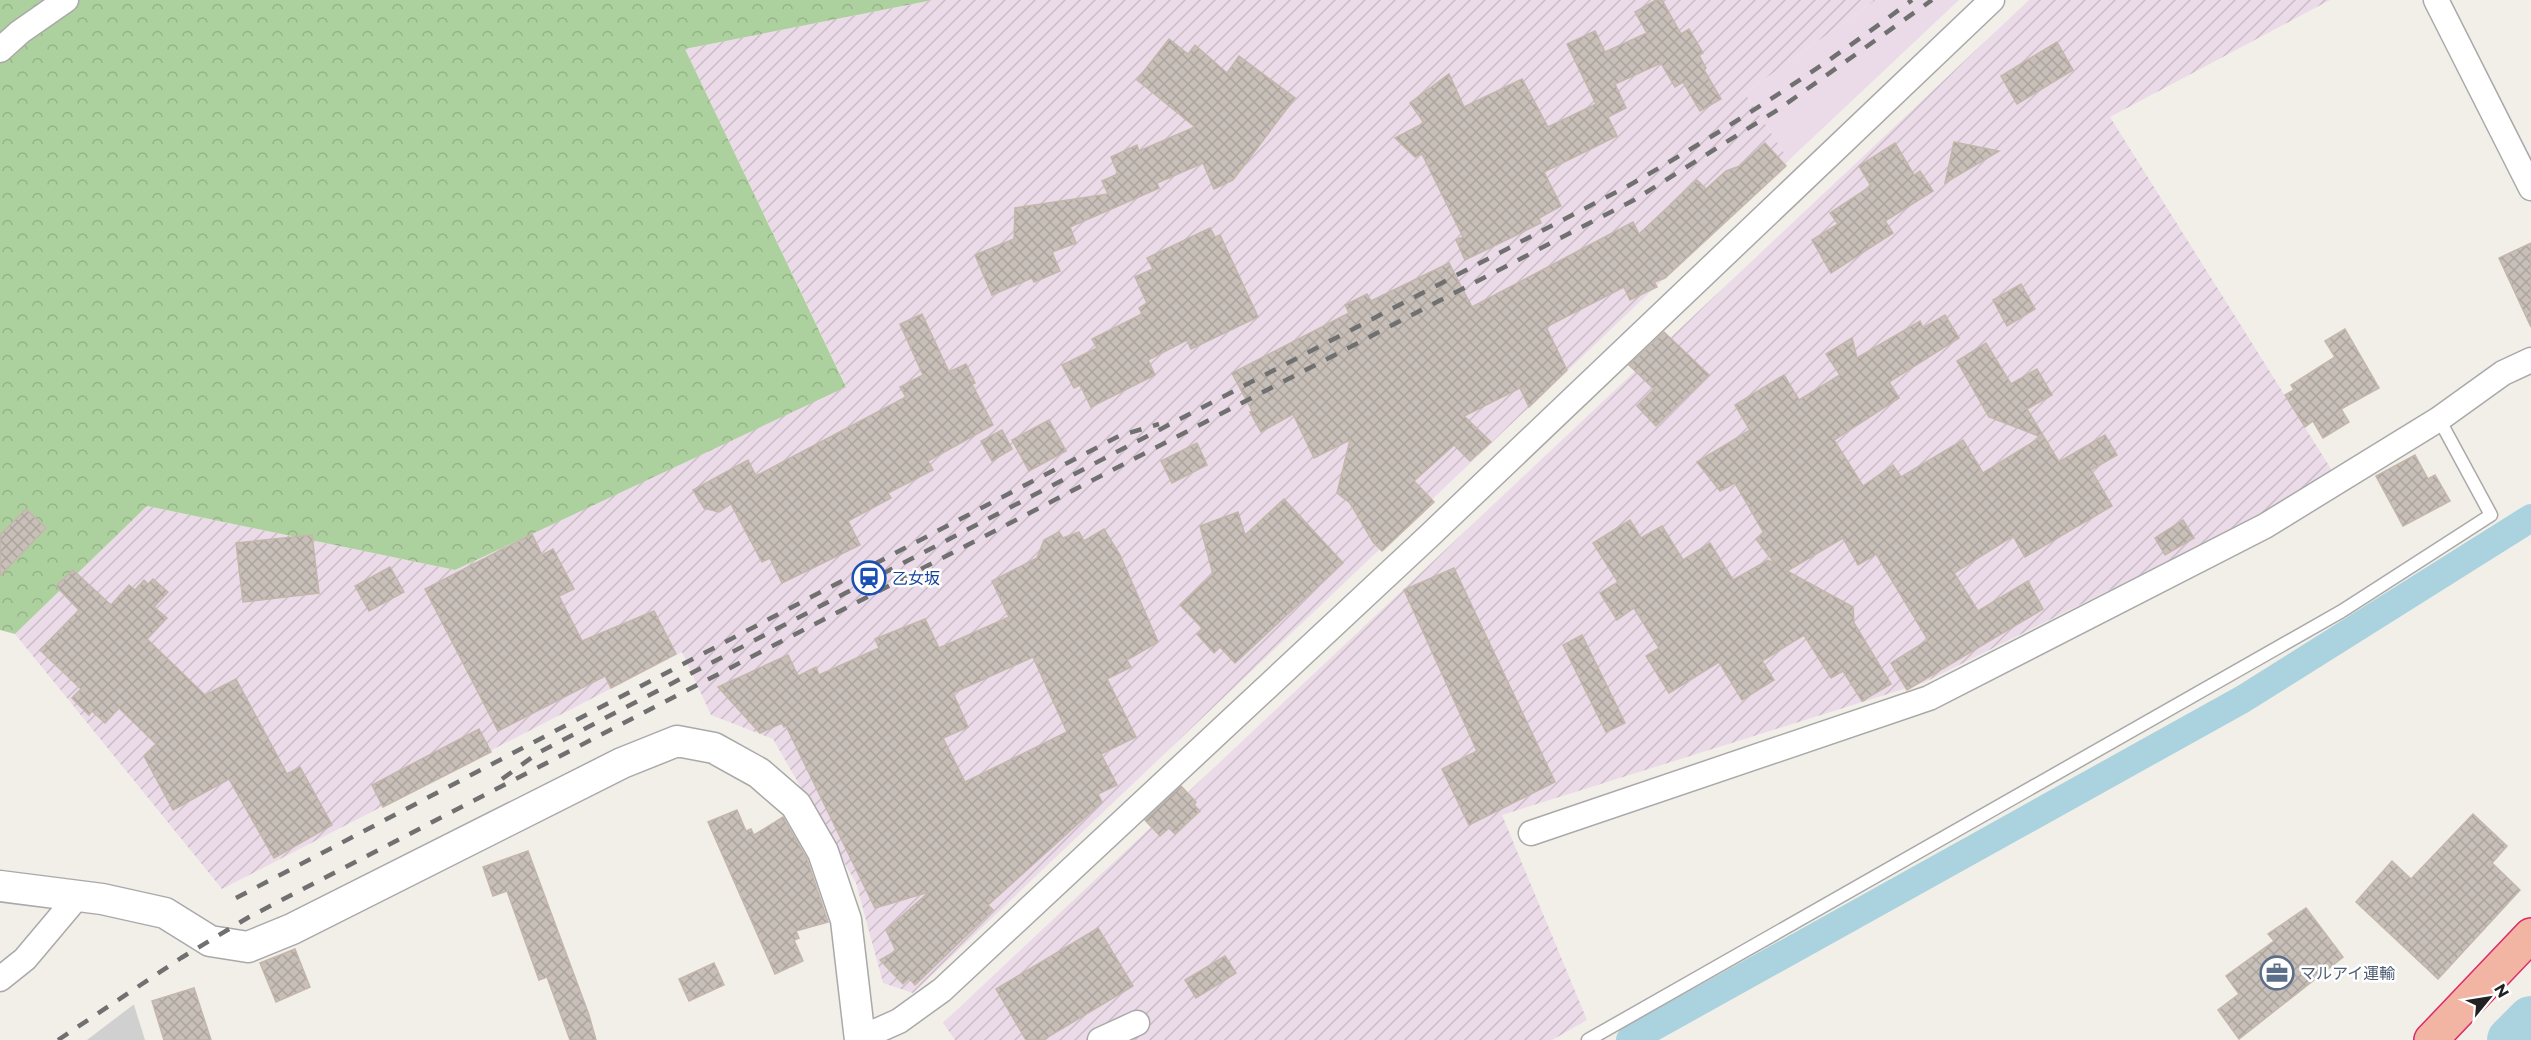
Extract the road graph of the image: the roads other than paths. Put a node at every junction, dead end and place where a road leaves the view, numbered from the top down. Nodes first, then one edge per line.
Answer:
1 (66, 0) edge
2 (1992, 0) edge
3 (2436, 0) edge
4 (0, 50) edge
5 (2531, 188) edge
6 (2531, 360) edge
7 (2439, 419) junction
8 (1531, 833) dead end
9 (0, 886) edge
10 (78, 896) junction
11 (2531, 934) edge
12 (0, 979) edge
13 (1137, 1023) dead end
14 (860, 1039) edge
15 (1100, 1040) edge
16 (1588, 1040) edge
17 (2431, 1040) edge

1 - 4 street
2 - 14 street
3 - 5 street
6 - 7 street
7 - 8 street
7 - 16 lane
9 - 10 street
10 - 12 street
10 - 14 street
11 - 17 highway
13 - 15 street

